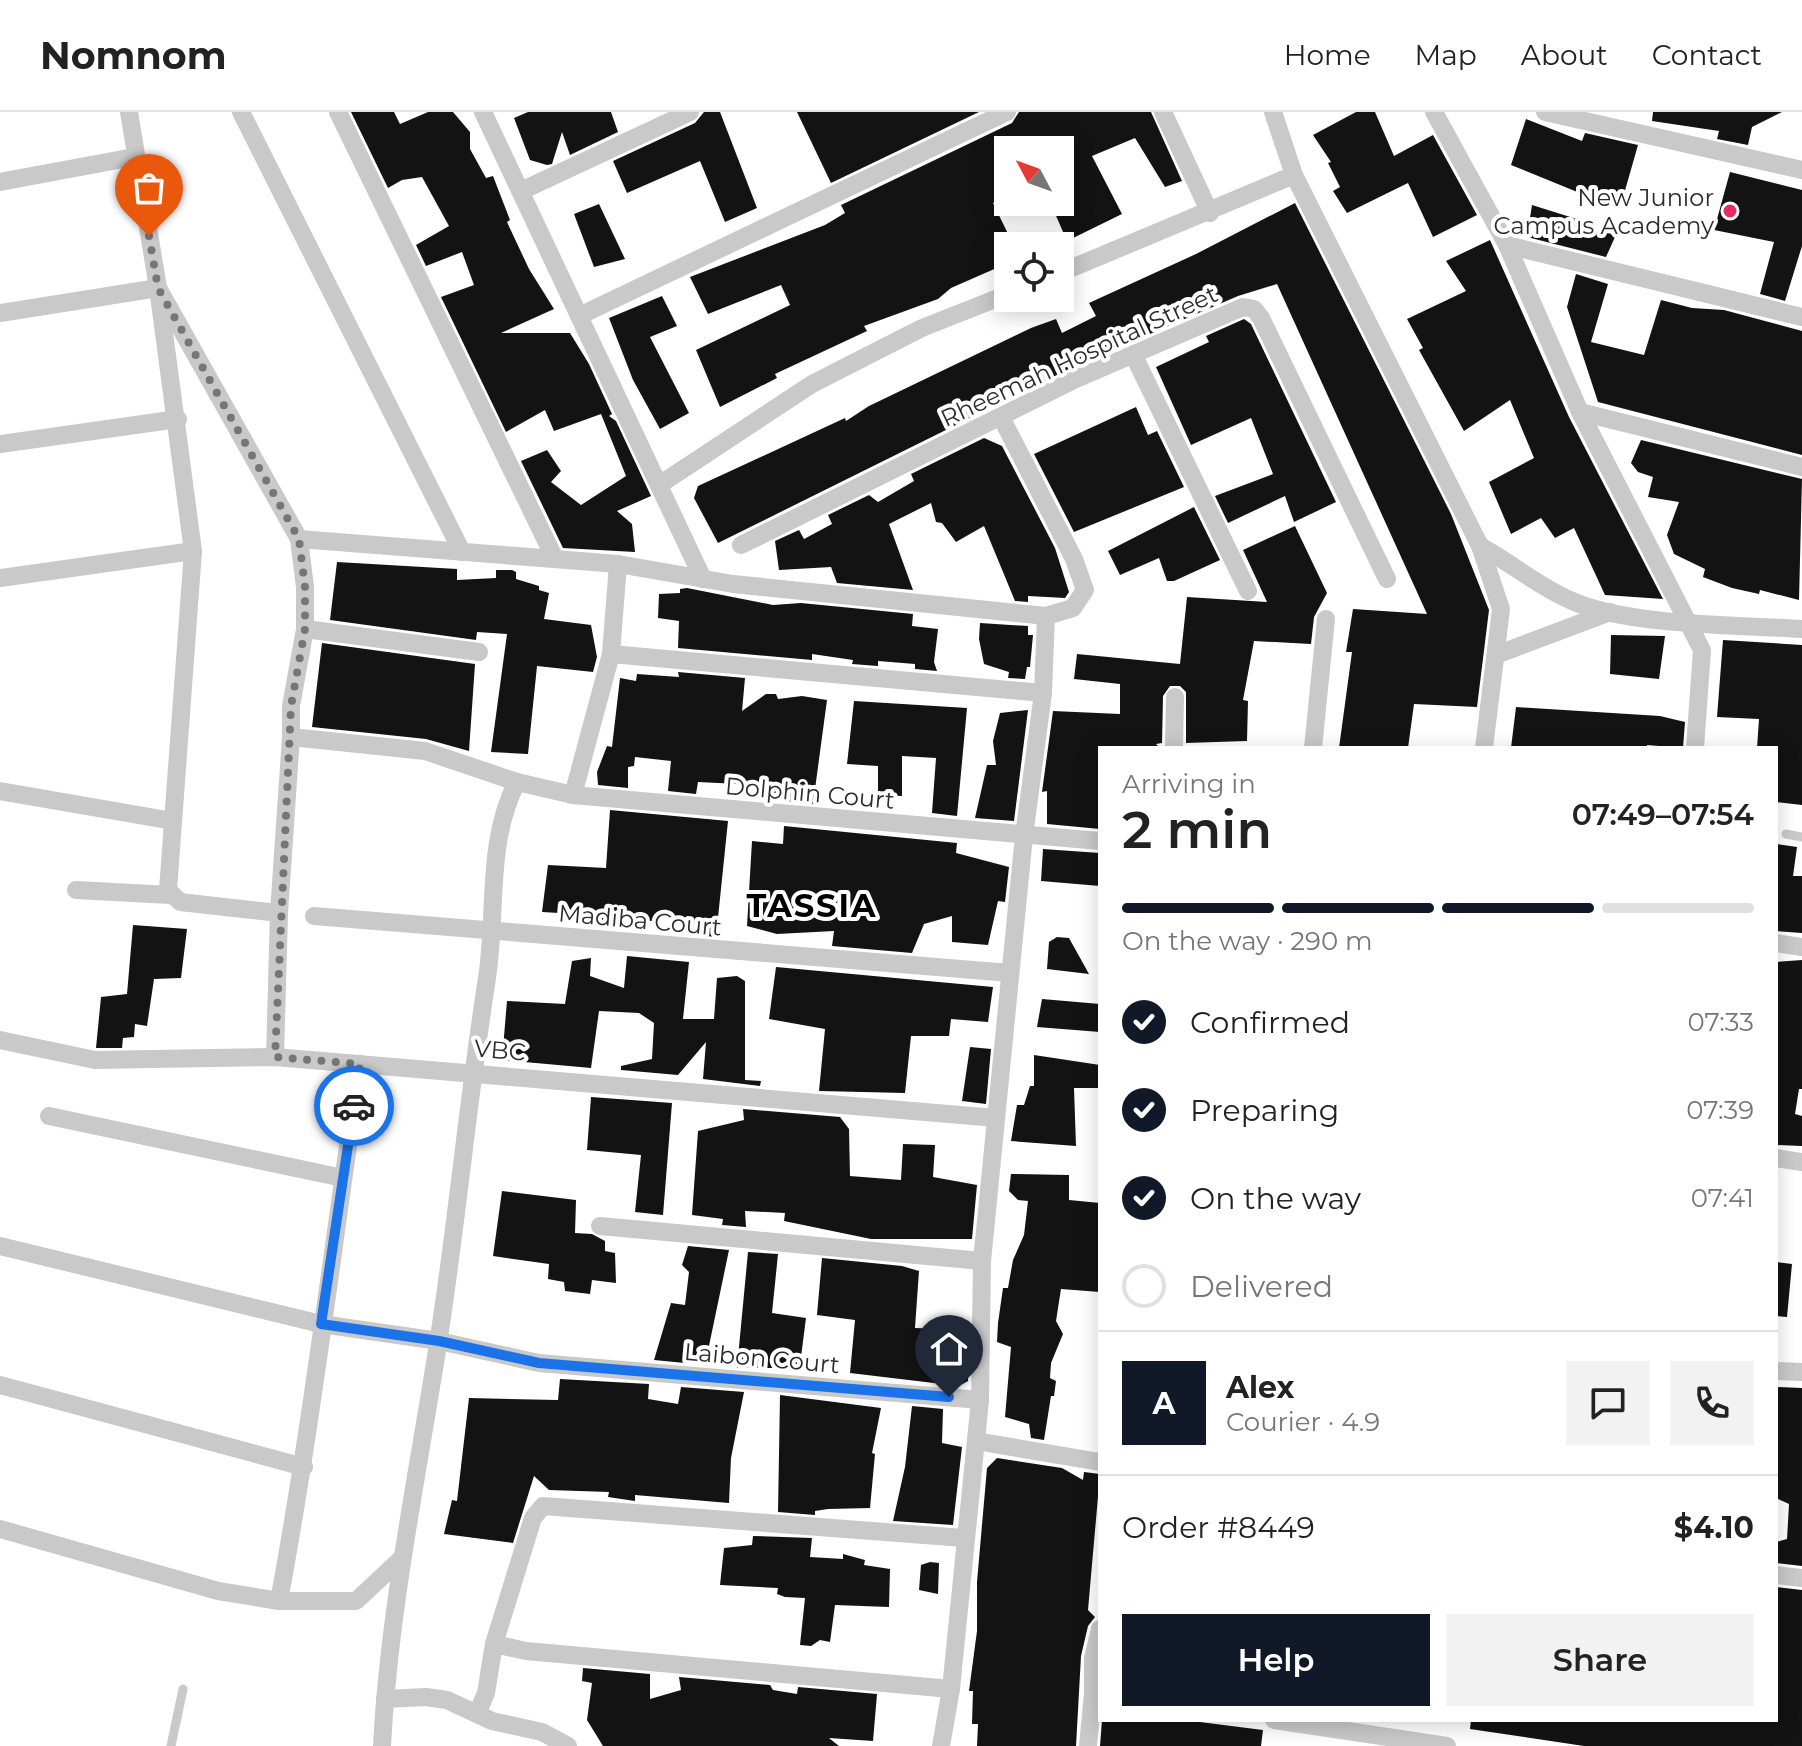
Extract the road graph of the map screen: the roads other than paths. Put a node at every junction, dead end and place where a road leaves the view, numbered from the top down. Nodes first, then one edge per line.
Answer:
1 (129, 112) edge
2 (241, 112) edge
3 (338, 112) edge
4 (483, 112) edge
5 (690, 112) edge
6 (1007, 112) edge
7 (1163, 112) edge
8 (1273, 112) edge
9 (1434, 112) edge
10 (1545, 112) edge
11 (134, 157) junction
12 (1802, 170) edge
13 (1294, 175) junction
14 (0, 182) edge
15 (521, 191) junction
16 (1210, 213) junction
17 (1507, 245) junction
18 (1074, 267) edge
19 (158, 288) junction
20 (994, 300) edge
21 (0, 313) edge
22 (579, 316) junction
23 (1802, 317) edge
24 (1133, 354) junction
25 (1580, 412) junction
26 (178, 419) junction
27 (1002, 419) junction
28 (0, 444) edge
29 (1802, 467) edge
30 (659, 485) junction
31 (299, 539) junction
32 (741, 545) dead end
33 (1480, 546) junction
34 (193, 551) junction
35 (462, 552) junction
36 (555, 559) junction
37 (618, 564) junction
38 (0, 578) edge
39 (703, 579) junction
40 (1387, 579) dead end
41 (1248, 591) dead end
42 (1611, 611) junction
43 (1046, 616) junction
44 (1326, 619) dead end
45 (1685, 622) junction
46 (305, 629) junction
47 (1802, 629) edge
48 (479, 652) dead end
49 (611, 654) junction
50 (1496, 655) junction
51 (1043, 693) junction
52 (1175, 697) dead end
53 (291, 737) junction
54 (1174, 746) edge
55 (1313, 746) edge
56 (1484, 746) edge
57 (1695, 746) edge
58 (517, 782) junction
59 (0, 791) edge
60 (573, 795) junction
61 (173, 821) junction
62 (1786, 834) dead end
63 (1024, 836) junction
64 (1802, 837) edge
65 (1098, 841) edge
66 (76, 890) dead end
67 (170, 895) junction
68 (279, 913) junction
69 (314, 916) dead end
70 (494, 932) junction
71 (1778, 943) edge
72 (1802, 947) edge
73 (1010, 973) junction
74 (0, 1040) edge
75 (275, 1057) junction
76 (360, 1064) junction
77 (472, 1071) junction
78 (49, 1116) dead end
79 (996, 1118) junction
80 (1778, 1158) edge
81 (1802, 1162) edge
82 (343, 1178) junction
83 (600, 1226) dead end
84 (0, 1246) edge
85 (982, 1261) junction
86 (321, 1324) junction
87 (439, 1341) junction
88 (1778, 1371) edge
89 (1802, 1372) edge
90 (0, 1385) edge
91 (980, 1400) junction
92 (976, 1441) junction
93 (1098, 1462) edge
94 (304, 1467) junction
95 (0, 1529) edge
96 (964, 1538) junction
97 (402, 1558) junction
98 (1778, 1575) edge
99 (1802, 1578) edge
100 (279, 1601) junction
101 (1098, 1637) edge
102 (494, 1644) junction
103 (183, 1689) dead end
104 (951, 1689) junction
105 (1096, 1693) edge
106 (385, 1699) junction
107 (477, 1714) junction
108 (1287, 1722) edge
109 (171, 1746) edge
110 (382, 1746) edge
111 (568, 1746) edge
112 (941, 1746) edge
113 (1088, 1746) edge
114 (1447, 1746) edge

1 - 11 street
2 - 35 street
3 - 36 street
4 - 15 street
5 - 15 street
6 - 22 street
7 - 16 street
8 - 13 street
9 - 17 street
10 - 12 street
11 - 14 street
11 - 19 street
13 - 16 street
13 - 33 street
15 - 22 street
16 - 18 street
17 - 23 street
17 - 25 street
19 - 21 street
19 - 26 street
19 - 31 street
20 - 30 street
22 - 30 street
24 - 27 street, Rheemah Hospital Street
24 - 40 street, Rheemah Hospital Street
24 - 41 street
25 - 29 street
25 - 45 street
26 - 28 street
26 - 34 street
27 - 32 street, Rheemah Hospital Street
27 - 43 street
30 - 39 street
31 - 35 street
31 - 46 street
33 - 42 street
33 - 50 street
34 - 38 street
34 - 61 street
35 - 36 street
36 - 37 street
37 - 39 street
37 - 49 street
39 - 43 street
42 - 45 street
42 - 50 street
43 - 51 street
44 - 55 street
45 - 47 street
45 - 57 street
46 - 48 street
46 - 53 street
49 - 51 street
49 - 60 street
50 - 56 street
51 - 63 street
52 - 54 street
53 - 58 street, Dolphin Court
53 - 68 street
58 - 60 street, Dolphin Court
58 - 70 street
59 - 61 street
60 - 63 street, Dolphin Court
61 - 67 street
62 - 64 lane
63 - 65 street, Dolphin Court
63 - 73 street
66 - 67 street
67 - 68 street
68 - 75 street
69 - 70 street, Madiba Court
70 - 73 street, Madiba Court
70 - 77 street
71 - 72 street
73 - 79 street
74 - 75 street, VBC
75 - 76 street, VBC
76 - 77 street, VBC
76 - 82 street
77 - 79 street, VBC
77 - 87 street
78 - 82 street
79 - 85 street
80 - 81 street
82 - 86 street
83 - 85 street
84 - 86 street, Laibon Court
85 - 91 street
86 - 87 street, Laibon Court
86 - 94 street
87 - 91 street, Laibon Court
87 - 97 street
88 - 89 street
90 - 94 street
91 - 92 street
92 - 93 street
92 - 96 street
94 - 100 street
95 - 100 street
96 - 102 street
96 - 104 street
97 - 100 street
97 - 106 street
98 - 99 street
101 - 105 street
102 - 104 street
102 - 107 street
103 - 109 lane
104 - 112 street
105 - 113 street
106 - 107 street
106 - 110 street
107 - 111 street
108 - 114 street

